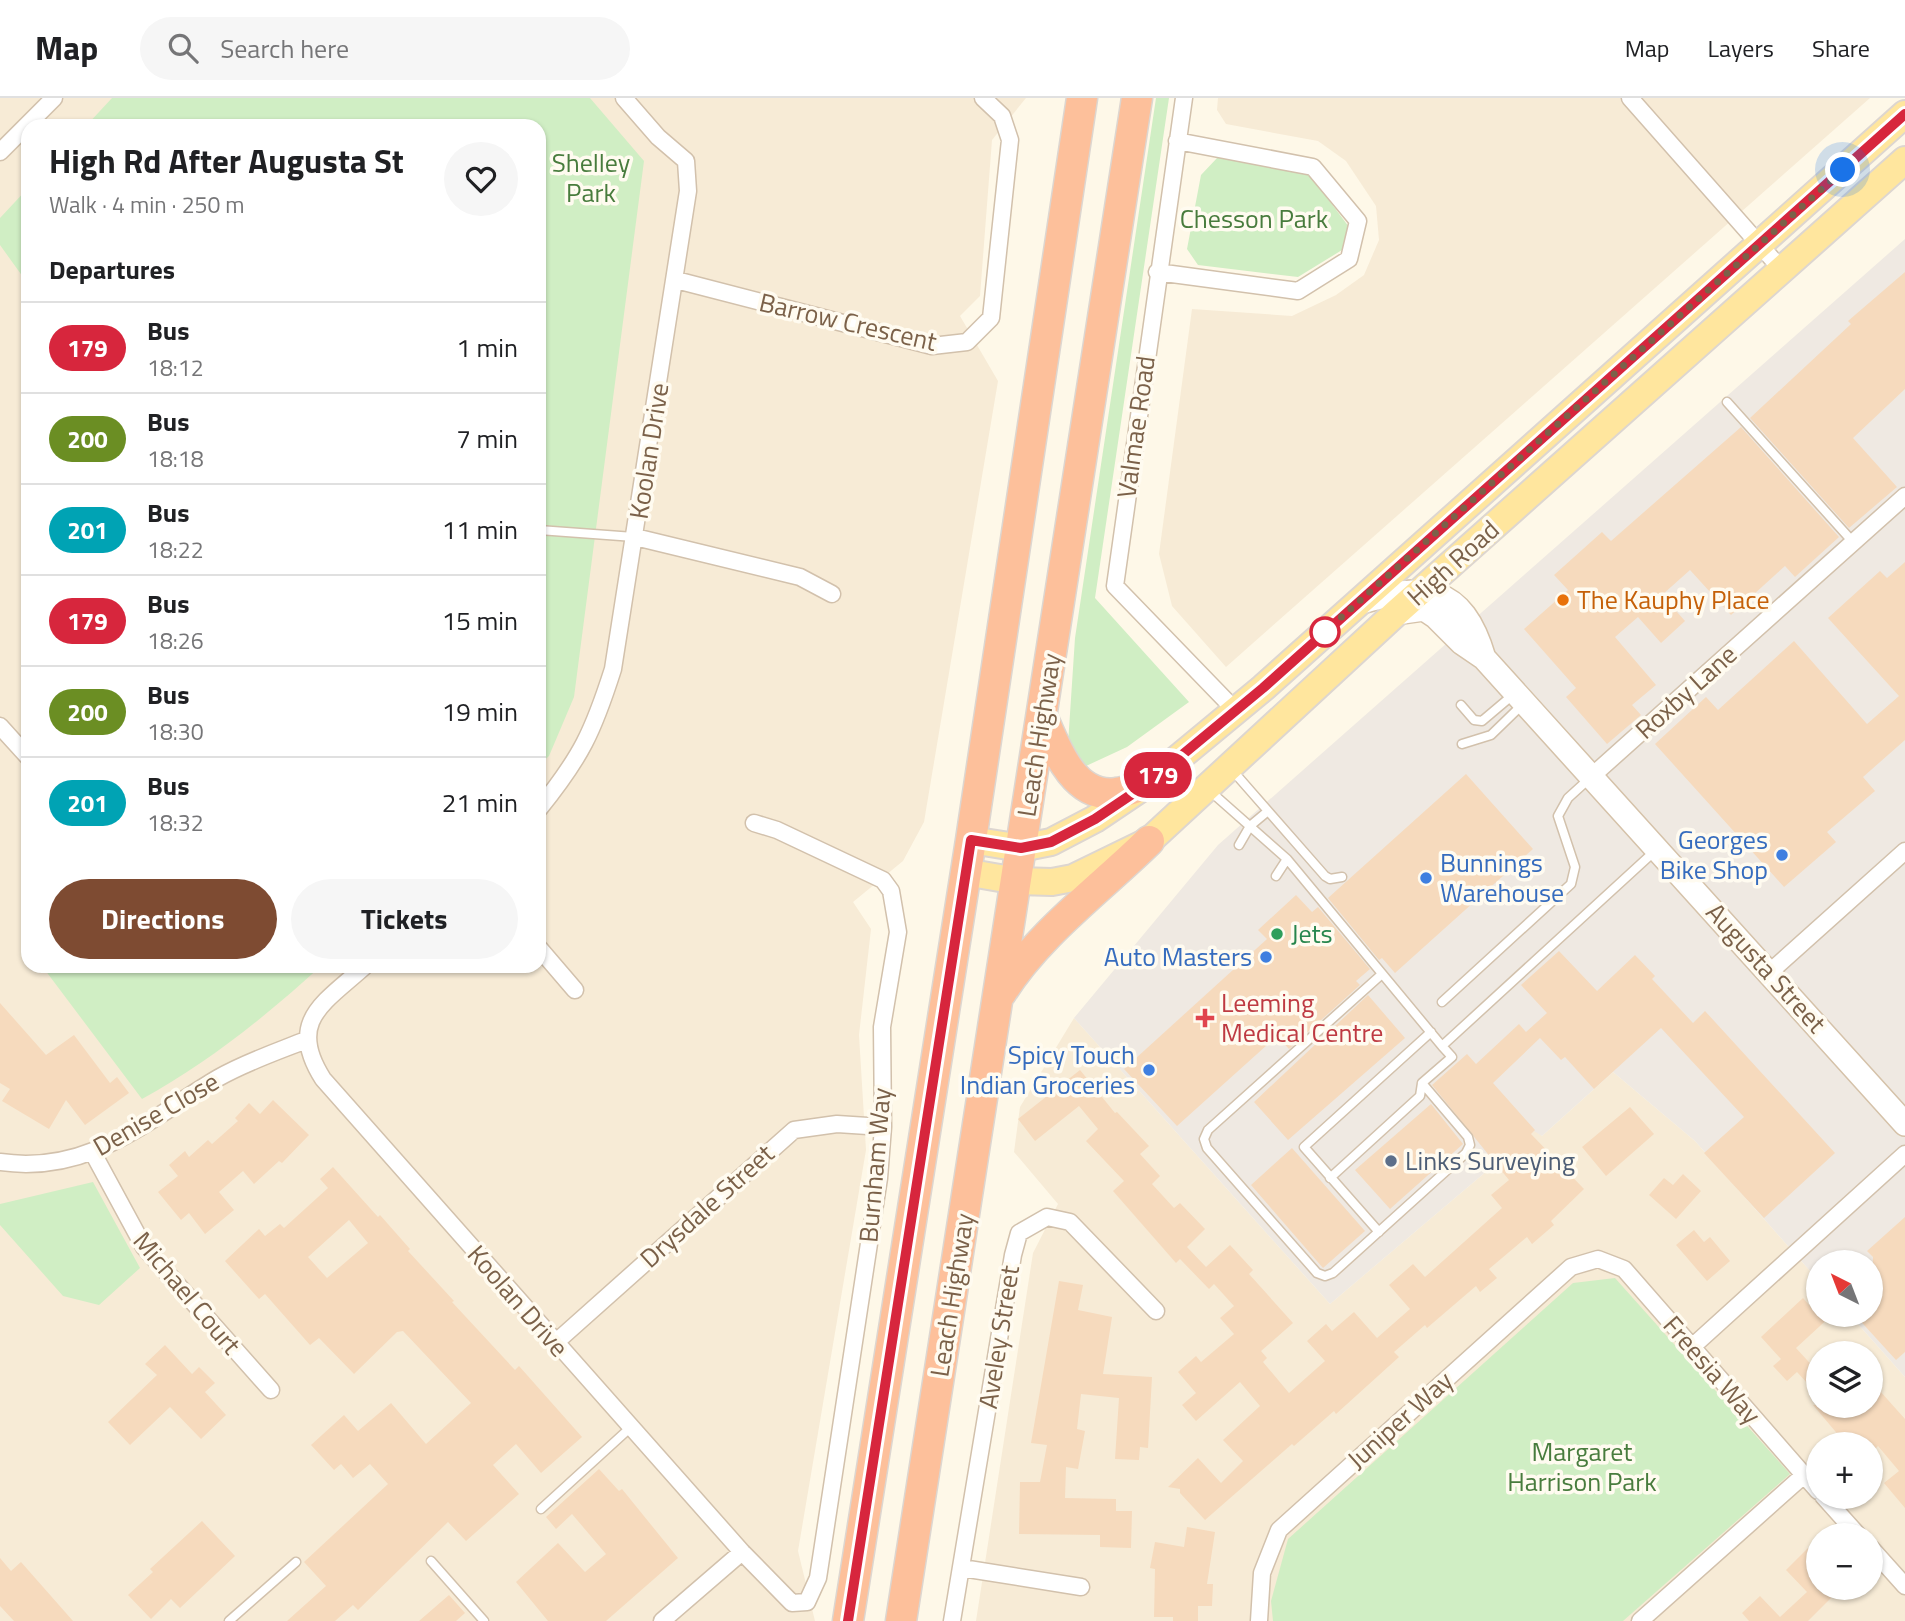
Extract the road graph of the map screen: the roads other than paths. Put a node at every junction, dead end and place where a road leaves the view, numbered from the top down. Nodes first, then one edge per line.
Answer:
1 (54, 98) edge
2 (625, 98) edge
3 (983, 98) edge
4 (1082, 98) edge
5 (1137, 98) edge
6 (1184, 98) edge
7 (1630, 98) edge
8 (1905, 114) edge
9 (33, 119) edge
10 (21, 131) edge
11 (1177, 141) junction
12 (0, 152) edge
13 (1905, 160) edge
14 (1760, 244) junction
15 (1782, 270) junction
16 (1157, 272) junction
17 (676, 280) junction
18 (1727, 402) dead end
19 (1905, 496) edge
20 (546, 531) edge
21 (635, 537) junction
22 (1853, 542) junction
23 (1457, 560) junction
24 (1426, 590) junction
25 (832, 594) dead end
26 (1454, 601) junction
27 (1357, 603) junction
28 (1396, 613) junction
29 (1484, 658) junction
30 (1520, 697) junction
31 (1461, 705) dead end
32 (1234, 709) junction
33 (1042, 716) junction
34 (0, 726) edge
35 (1462, 744) dead end
36 (21, 749) edge
37 (1228, 766) junction
38 (1592, 776) junction
39 (1147, 784) junction
40 (1205, 787) junction
41 (546, 800) edge
42 (1268, 811) junction
43 (754, 823) dead end
44 (1251, 826) junction
45 (971, 840) junction
46 (1149, 841) junction
47 (1239, 845) dead end
48 (1021, 848) junction
49 (1658, 848) junction
50 (1905, 851) edge
51 (1287, 859) junction
52 (965, 873) junction
53 (1276, 876) dead end
54 (1342, 877) dead end
55 (1017, 881) junction
56 (546, 956) edge
57 (1770, 972) junction
58 (357, 973) edge
59 (1382, 974) junction
60 (575, 990) dead end
61 (998, 999) junction
62 (1442, 1002) dead end
63 (1431, 1032) junction
64 (306, 1040) junction
65 (1442, 1046) junction
66 (1422, 1083) junction
67 (1905, 1124) edge
68 (883, 1127) junction
69 (93, 1153) junction
70 (1905, 1154) edge
71 (0, 1162) edge
72 (1330, 1178) junction
73 (1379, 1232) junction
74 (1598, 1259) joint
75 (1156, 1311) dead end
76 (555, 1343) junction
77 (1692, 1347) junction
78 (271, 1390) dead end
79 (631, 1427) junction
80 (1804, 1475) junction
81 (1806, 1477) edge
82 (541, 1509) dead end
83 (1835, 1509) edge
84 (1847, 1523) edge
85 (742, 1552) junction
86 (431, 1561) dead end
87 (1883, 1561) edge
88 (296, 1562) dead end
89 (962, 1568) junction
90 (1905, 1586) edge
91 (1081, 1587) dead end
92 (814, 1590) joint
93 (229, 1621) edge
94 (484, 1621) edge
95 (662, 1621) edge
96 (848, 1621) edge
97 (901, 1621) edge
98 (953, 1621) edge
99 (1259, 1621) edge
100 (1640, 1621) edge

1 - 9 street
2 - 17 street, Koolan Drive
3 - 17 street, Barrow Crescent
4 - 45 highway, Leach Highway
5 - 33 highway, Leach Highway
6 - 11 street, Valmae Road
7 - 14 street
8 - 14 main road, High Road
10 - 12 street
11 - 16 street, Valmae Road
11 - 16 street
13 - 15 main road, High Road
14 - 15 street
14 - 27 main road, High Road
15 - 23 main road, High Road
16 - 32 street, Valmae Road
17 - 21 street, Koolan Drive
18 - 22 lane
19 - 22 street, Roxby Lane
20 - 21 lane
21 - 25 street
21 - 41 street, Koolan Drive
22 - 38 street, Roxby Lane
23 - 24 main road, High Road
23 - 26 street
24 - 26 street
24 - 27 street
24 - 28 main road, High Road
26 - 29 street, Augusta Street
27 - 32 main road, High Road
28 - 29 street, Augusta Street
28 - 37 main road, High Road
29 - 30 street, Augusta Street
30 - 31 lane
30 - 35 lane
30 - 38 street, Augusta Street
32 - 39 main road, High Road
33 - 39 highway
33 - 48 highway, Leach Highway
34 - 36 street
37 - 40 main road, High Road
37 - 42 lane
38 - 49 street, Augusta Street
38 - 62 lane
39 - 48 main road, High Road
40 - 44 lane
40 - 46 main road, High Road
42 - 44 lane
42 - 54 lane
43 - 68 street, Burnham Way
44 - 47 lane
44 - 51 lane
45 - 48 main road, High Road
45 - 52 highway, Leach Highway
46 - 55 main road, High Road
46 - 61 highway
48 - 55 highway, Leach Highway
49 - 57 street, Augusta Street
49 - 65 lane
50 - 57 street
51 - 53 lane
51 - 59 lane
52 - 55 main road, High Road
52 - 96 highway, Leach Highway
55 - 61 highway, Leach Highway
56 - 60 street
57 - 67 street, Augusta Street
58 - 64 street
59 - 63 lane
59 - 73 lane
61 - 97 highway, Leach Highway
63 - 65 lane
63 - 72 lane
64 - 69 street, Denise Close
64 - 76 street, Koolan Drive
65 - 66 lane
66 - 72 lane
66 - 73 lane
68 - 76 street, Drysdale Street
68 - 92 street, Burnham Way
69 - 71 street, Denise Close
69 - 78 street, Michael Court
70 - 77 street
72 - 73 lane
74 - 77 street, Freesia Way
74 - 99 street, Juniper Way
75 - 89 street, Aveley Street
76 - 79 street, Koolan Drive
77 - 80 street, Freesia Way
79 - 82 lane
79 - 85 street, Koolan Drive
80 - 81 street, Freesia Way
80 - 100 street
83 - 84 street
85 - 92 street, Koolan Drive
85 - 95 street
86 - 94 lane
87 - 90 street
88 - 93 lane
89 - 91 street
89 - 98 street, Aveley Street

